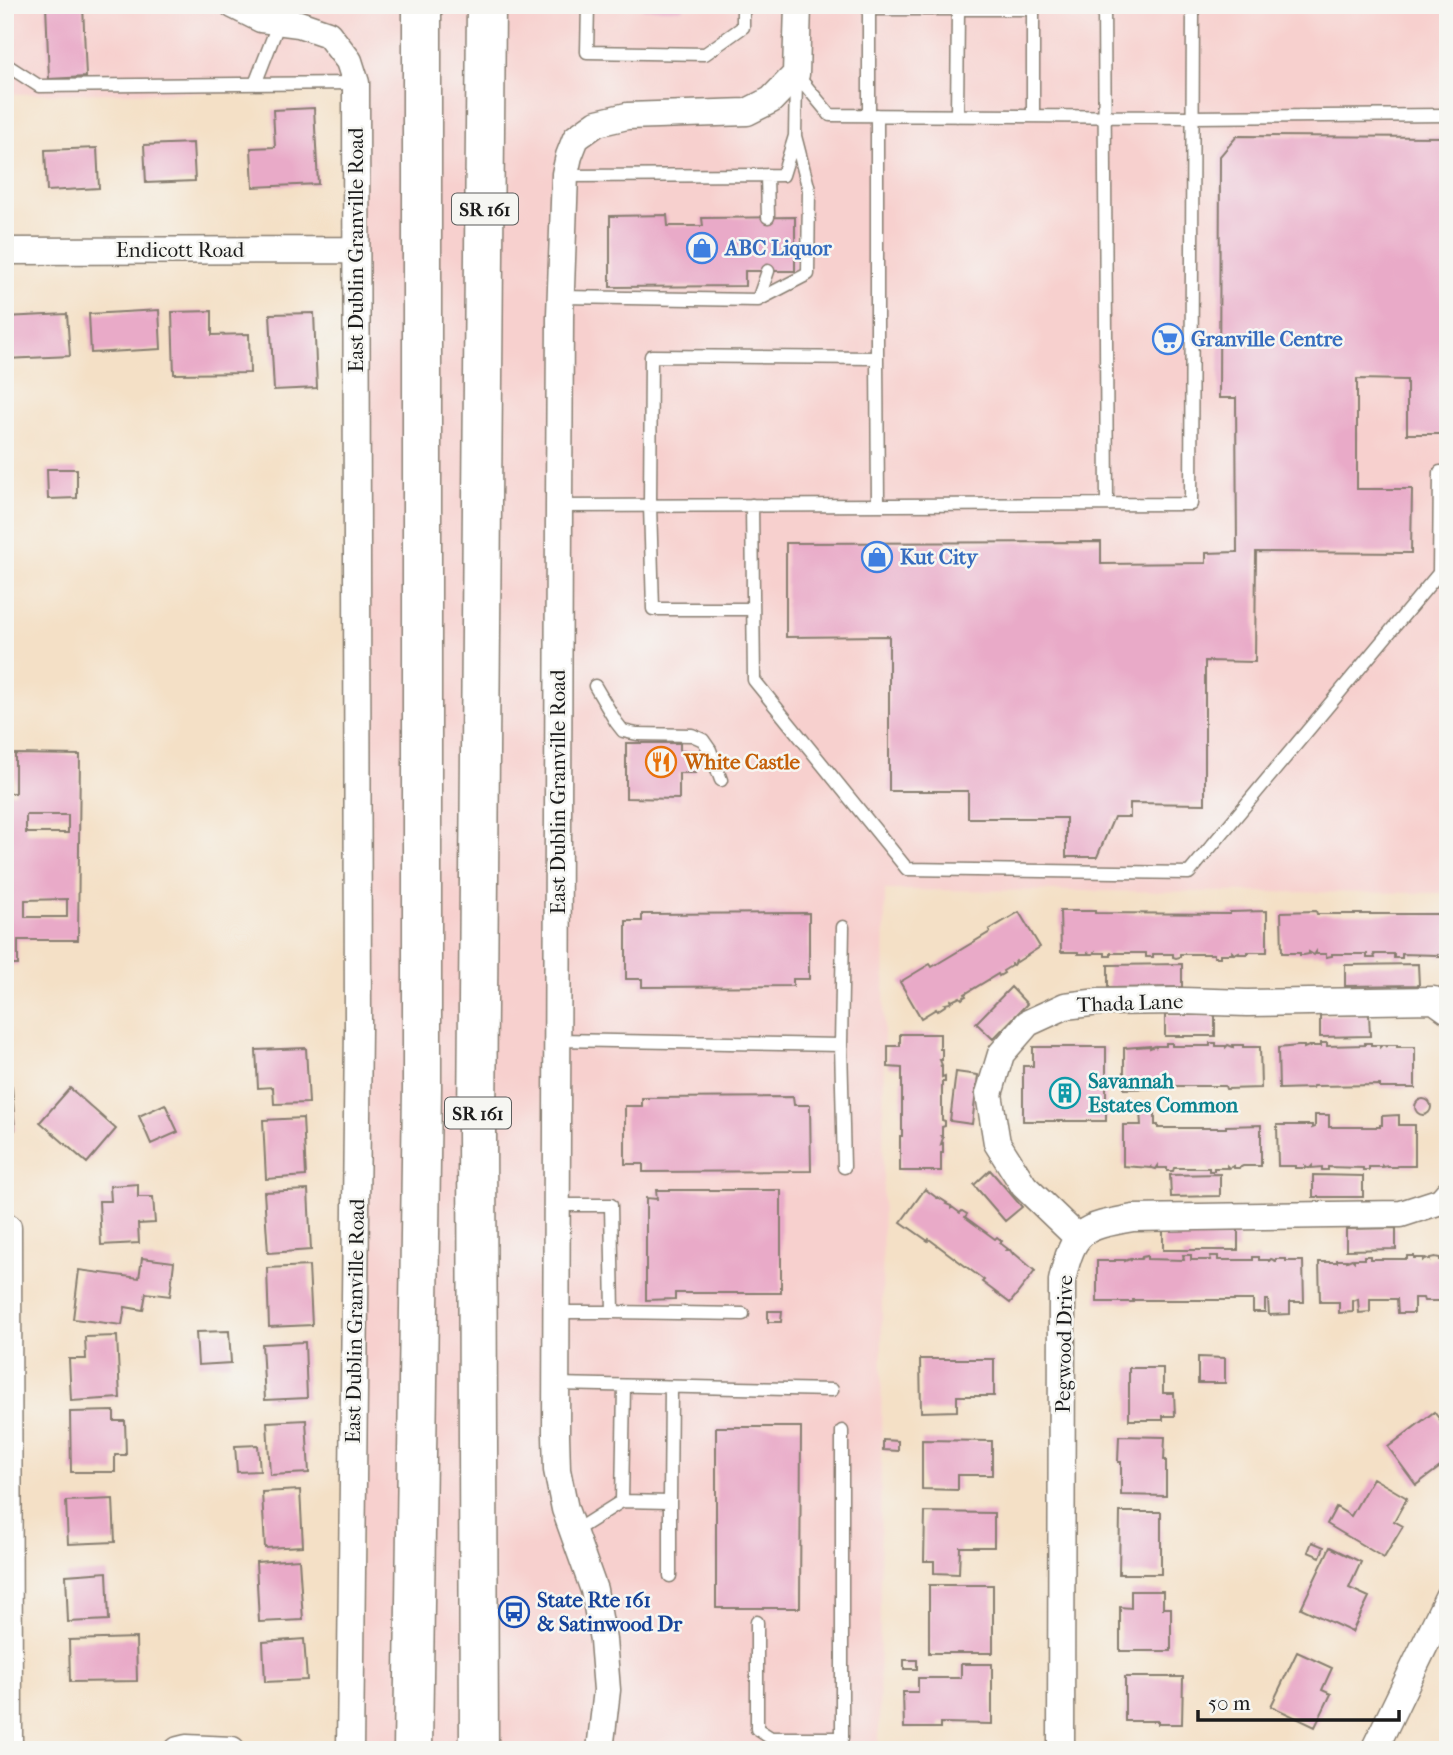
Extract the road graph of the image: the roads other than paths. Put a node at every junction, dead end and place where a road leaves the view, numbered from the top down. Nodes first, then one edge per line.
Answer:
1 (233, 5) edge
2 (422, 5) edge
3 (486, 5) edge
4 (588, 5) edge
5 (743, 5) edge
6 (798, 5) edge
7 (1104, 5) edge
8 (1193, 5) edge
9 (869, 7) edge
10 (1033, 7) edge
11 (958, 9) junction
12 (268, 16) edge
13 (5, 64) edge
14 (796, 74) junction
15 (356, 83) junction
16 (255, 84) junction
17 (873, 115) junction
18 (1448, 115) edge
19 (957, 116) junction
20 (1032, 116) junction
21 (1105, 116) junction
22 (1192, 117) junction
23 (795, 136) junction
24 (767, 175) junction
25 (565, 176) junction
26 (768, 217) dead end
27 (355, 250) junction
28 (5, 251) edge
29 (768, 271) dead end
30 (561, 298) junction
31 (758, 300) junction
32 (877, 358) junction
33 (1448, 472) edge
34 (878, 504) junction
35 (1107, 504) junction
36 (650, 505) junction
37 (752, 505) junction
38 (559, 506) junction
39 (753, 609) junction
40 (595, 686) dead end
41 (721, 780) dead end
42 (843, 927) dead end
43 (1448, 1010) edge
44 (558, 1040) junction
45 (841, 1045) junction
46 (844, 1167) dead end
47 (1448, 1193) edge
48 (557, 1205) junction
49 (8, 1227) dead end
50 (1077, 1237) junction
51 (557, 1312) junction
52 (612, 1312) junction
53 (743, 1314) dead end
54 (556, 1384) junction
55 (624, 1386) junction
56 (671, 1387) junction
57 (832, 1390) dead end
58 (842, 1431) dead end
59 (622, 1501) junction
60 (670, 1502) junction
61 (573, 1532) junction
62 (670, 1576) dead end
63 (1448, 1597) edge
64 (757, 1622) dead end
65 (9, 1750) edge
66 (178, 1750) edge
67 (232, 1750) edge
68 (350, 1750) edge
69 (413, 1750) edge
70 (479, 1750) edge
71 (600, 1750) edge
72 (1061, 1750) edge
73 (1374, 1750) edge

1 - 12 street, East Dublin Granville Road
2 - 69 main road, SR 161
3 - 70 main road, SR 161
4 - 5 lane
6 - 14 street
7 - 21 lane
8 - 22 lane
9 - 11 lane
9 - 17 lane
10 - 11 lane
10 - 20 lane
11 - 19 lane
12 - 15 street, East Dublin Granville Road
12 - 16 lane
13 - 16 lane
14 - 17 lane
14 - 23 lane
14 - 25 street, East Dublin Granville Road
15 - 16 lane
15 - 27 street, East Dublin Granville Road
17 - 19 lane
17 - 32 lane
18 - 22 lane
19 - 20 lane
20 - 21 lane
21 - 22 lane
21 - 35 lane
22 - 35 lane
23 - 24 lane
23 - 31 lane
24 - 25 lane
24 - 26 lane
25 - 30 street, East Dublin Granville Road
27 - 28 street, Endicott Road
27 - 68 street, East Dublin Granville Road
29 - 31 lane
30 - 31 lane
30 - 38 street, East Dublin Granville Road
32 - 34 lane
32 - 36 lane
33 - 39 lane
34 - 35 lane
34 - 37 lane
36 - 37 lane
36 - 38 lane
36 - 39 lane
37 - 39 lane
38 - 44 street, East Dublin Granville Road
40 - 41 lane
42 - 45 lane
43 - 50 street, Thada Lane
44 - 45 lane
44 - 48 street, East Dublin Granville Road
45 - 46 lane
47 - 50 street
48 - 51 street, East Dublin Granville Road
48 - 52 lane
49 - 65 street
50 - 72 street, Pegwood Drive
51 - 52 lane
51 - 54 street, East Dublin Granville Road
52 - 53 lane
54 - 55 lane
54 - 61 street, East Dublin Granville Road
55 - 56 lane
55 - 59 lane
56 - 57 lane
56 - 60 lane
58 - 64 lane
59 - 60 lane
59 - 61 lane
60 - 62 lane
61 - 71 street, East Dublin Granville Road
63 - 73 street
66 - 67 street

